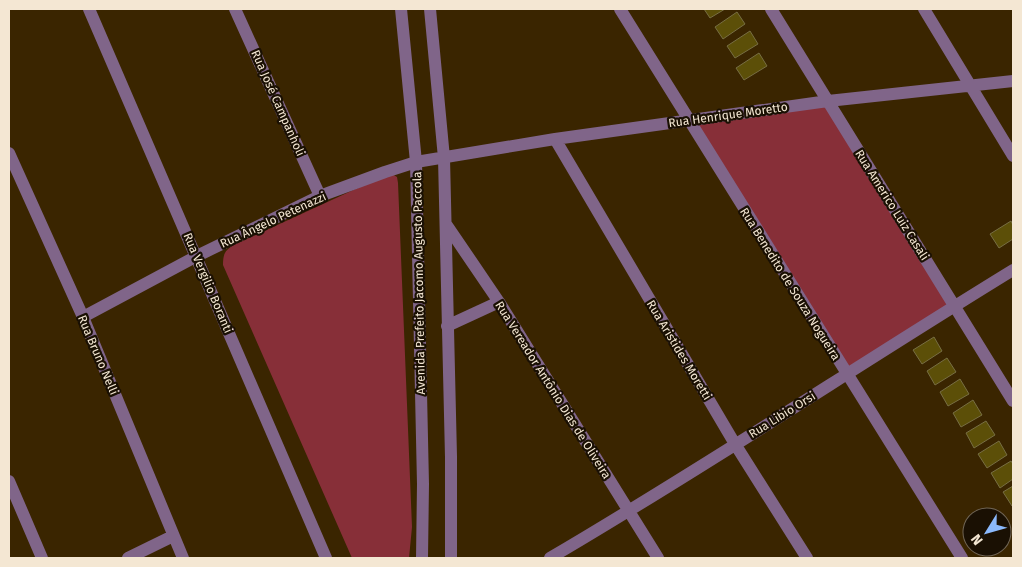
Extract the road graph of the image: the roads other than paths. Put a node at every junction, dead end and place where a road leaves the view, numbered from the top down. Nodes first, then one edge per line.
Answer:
1 (89, 9) edge
2 (235, 9) edge
3 (401, 9) edge
4 (430, 9) edge
5 (620, 9) edge
6 (771, 9) edge
7 (924, 9) edge
8 (1013, 81) edge
9 (972, 86) junction
10 (828, 101) junction
11 (688, 120) junction
12 (555, 139) junction
13 (9, 153) edge
14 (1013, 156) edge
15 (444, 158) junction
16 (416, 162) junction
17 (320, 196) junction
18 (446, 224) junction
19 (197, 256) junction
20 (1013, 270) edge
21 (499, 302) junction
22 (954, 306) junction
23 (83, 317) junction
24 (447, 326) junction
25 (846, 374) junction
26 (1013, 401) edge
27 (735, 444) junction
28 (9, 481) edge
29 (629, 512) junction
30 (173, 536) junction
31 (42, 558) edge
32 (128, 558) edge
33 (184, 558) edge
34 (326, 558) edge
35 (422, 558) edge
36 (451, 558) edge
37 (550, 558) edge
38 (658, 558) edge
39 (808, 558) edge
40 (962, 558) edge

1 - 19 street, Rua Vergilio Boranti
2 - 17 street, Rua José Campanholi
3 - 16 street, Avenida Prefeito Jacomo Augusto Paccola
4 - 15 street
5 - 11 street, Rua Benedito de Souza Nogueira
6 - 10 street, Rua Americo Luiz Casali
7 - 9 street
8 - 9 street, Rua Henrique Moretto
9 - 10 street, Rua Henrique Moretto
9 - 14 street
10 - 11 street, Rua Henrique Moretto
10 - 22 street, Rua Americo Luiz Casali
11 - 12 street, Rua Henrique Moretto
11 - 25 street, Rua Benedito de Souza Nogueira
12 - 15 street, Rua Henrique Moretto
12 - 27 street, Rua Aristides Moretti
13 - 23 street, Rua Bruno Nelli
15 - 16 street, Rua Ângelo Petenazzi
15 - 18 street
16 - 17 street, Rua Ângelo Petenazzi
16 - 35 street, Avenida Prefeito Jacomo Augusto Paccola
17 - 19 street, Rua Ângelo Petenazzi
18 - 21 street, Rua Vereador Antônio Dias de Oliveira
18 - 24 street
19 - 23 street, Rua Ângelo Petenazzi
19 - 34 street, Rua Vergilio Boranti
20 - 22 street, Rua Libio Orsi
21 - 24 street
21 - 29 street, Rua Vereador Antônio Dias de Oliveira
22 - 25 street, Rua Libio Orsi
22 - 26 street, Rua Americo Luiz Casali
23 - 30 street, Rua Bruno Nelli
24 - 36 street
25 - 27 street, Rua Libio Orsi
25 - 40 street, Rua Benedito de Souza Nogueira
27 - 29 street, Rua Libio Orsi
27 - 39 street, Rua Aristides Moretti
28 - 31 street
29 - 37 street, Rua Libio Orsi
29 - 38 street, Rua Vereador Antônio Dias de Oliveira
30 - 32 street
30 - 33 street, Rua Bruno Nelli

